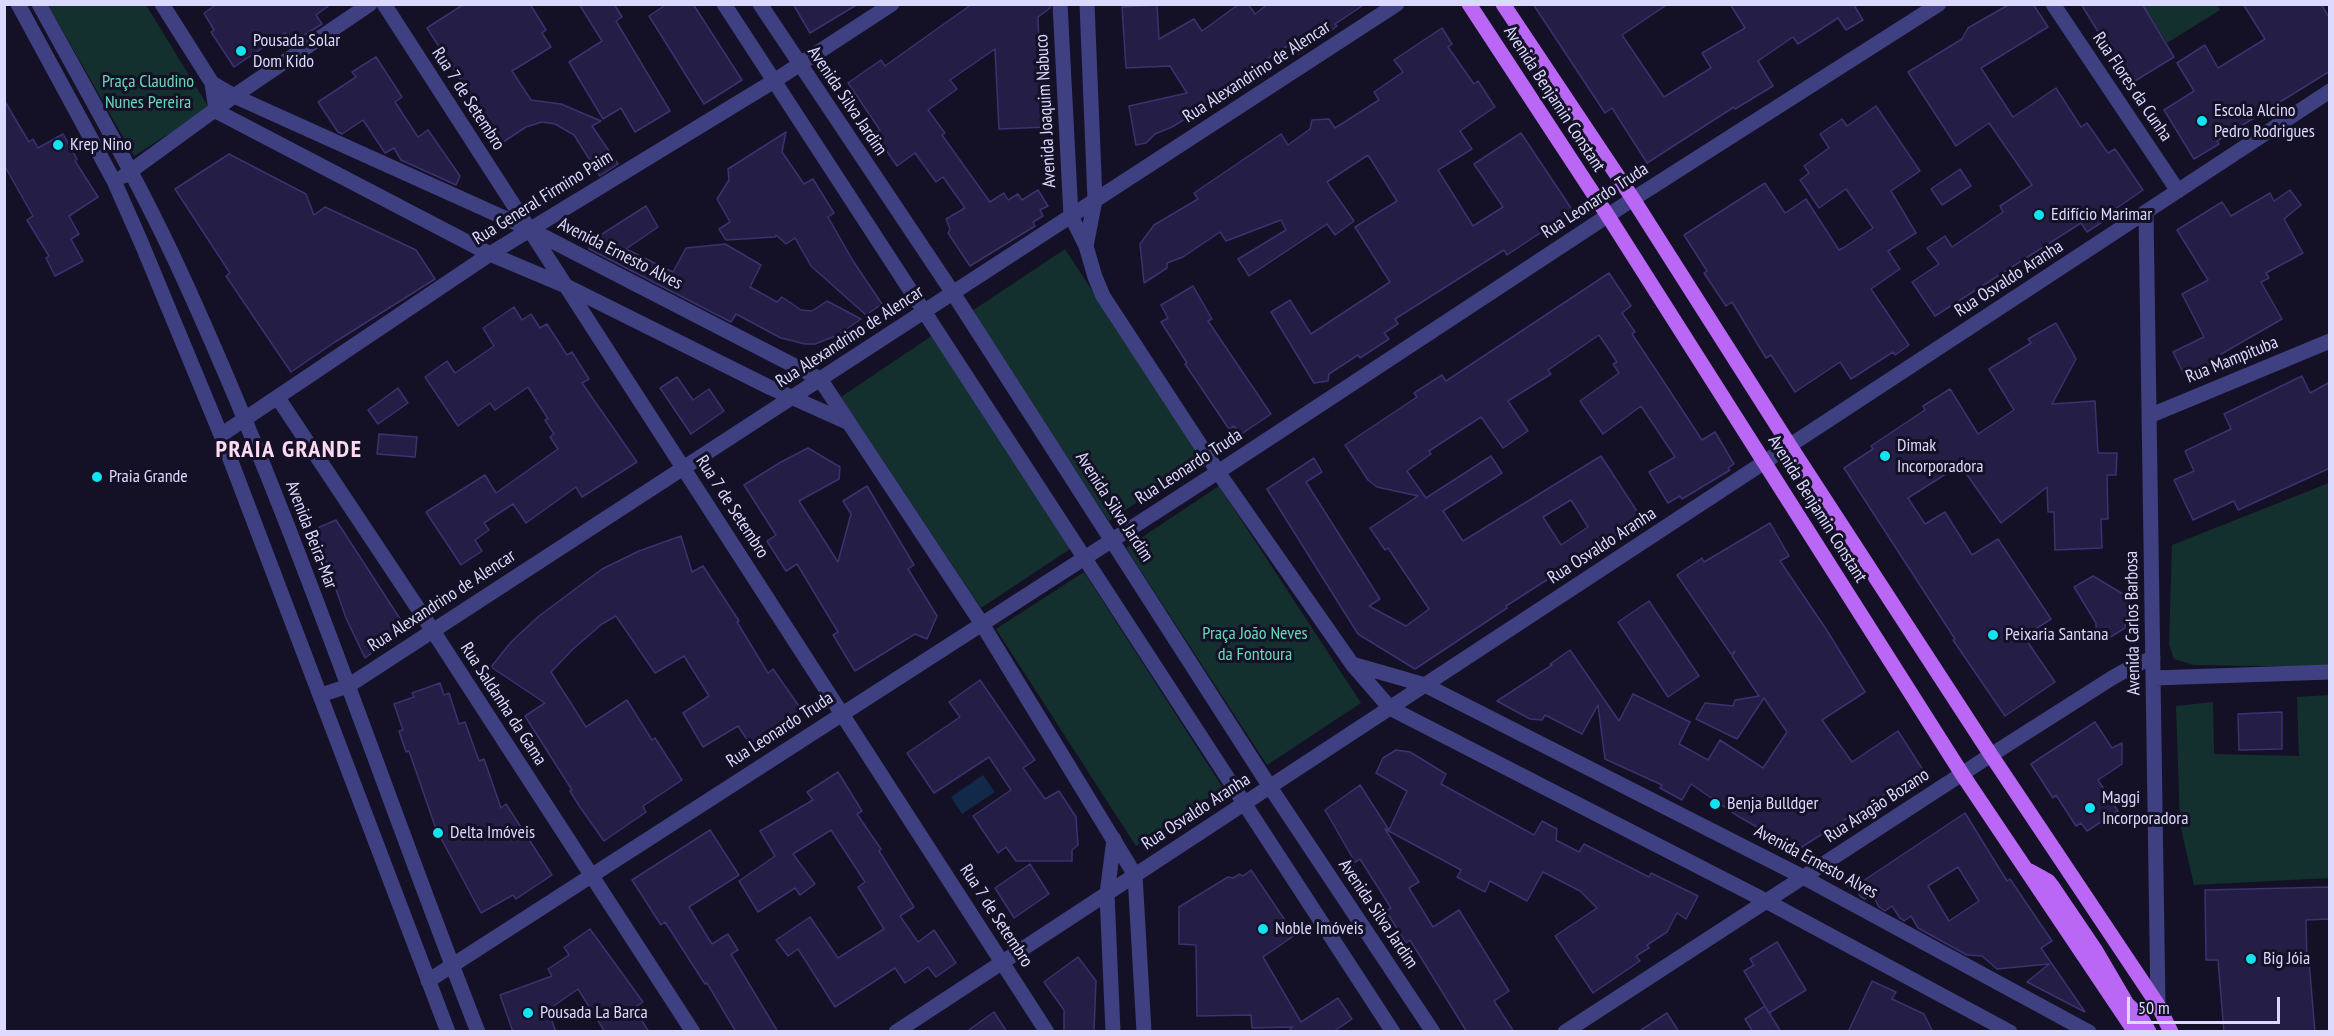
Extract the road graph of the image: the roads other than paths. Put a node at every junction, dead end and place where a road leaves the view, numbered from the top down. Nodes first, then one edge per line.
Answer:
1 (18, 4) edge
2 (39, 4) edge
3 (162, 4) edge
4 (370, 4) edge
5 (384, 4) edge
6 (724, 4) edge
7 (760, 4) edge
8 (892, 4) edge
9 (1060, 4) edge
10 (1087, 4) edge
11 (1396, 4) edge
12 (1469, 4) edge
13 (1503, 4) edge
14 (1939, 4) edge
15 (2053, 4) edge
16 (798, 64) junction
17 (774, 81) junction
18 (212, 83) junction
19 (2330, 91) edge
20 (234, 96) junction
21 (216, 111) junction
22 (131, 171) junction
23 (114, 181) junction
24 (2178, 191) junction
25 (1633, 199) junction
26 (1095, 201) junction
27 (2146, 212) junction
28 (1071, 216) junction
29 (1608, 216) junction
30 (529, 229) junction
31 (1086, 246) junction
32 (490, 254) junction
33 (566, 286) junction
34 (953, 293) junction
35 (924, 312) junction
36 (2330, 341) edge
37 (820, 379) junction
38 (793, 396) junction
39 (278, 398) junction
40 (2149, 416) junction
41 (244, 421) junction
42 (852, 424) junction
43 (221, 435) junction
44 (1790, 446) junction
45 (1765, 463) junction
46 (683, 468) junction
47 (1218, 472) junction
48 (1112, 539) junction
49 (1085, 558) junction
50 (982, 624) junction
51 (433, 631) junction
52 (2154, 658) junction
53 (1352, 664) junction
54 (2330, 672) edge
55 (2154, 678) junction
56 (1425, 685) junction
57 (348, 686) junction
58 (321, 695) junction
59 (1389, 708) junction
60 (842, 714) junction
61 (1991, 755) junction
62 (1962, 774) junction
63 (1270, 787) junction
64 (1245, 804) junction
65 (1114, 839) junction
66 (2027, 870) junction
67 (590, 875) junction
68 (1135, 875) junction
69 (1803, 877) junction
70 (1107, 894) junction
71 (1766, 901) junction
72 (1002, 962) junction
73 (452, 964) junction
74 (428, 981) junction
75 (2158, 1005) junction
76 (447, 1032) edge
77 (478, 1032) edge
78 (693, 1032) edge
79 (896, 1032) edge
80 (1047, 1032) edge
81 (1113, 1032) edge
82 (1144, 1032) edge
83 (1393, 1032) edge
84 (1433, 1032) edge
85 (1565, 1032) edge
86 (2010, 1032) edge
87 (2089, 1032) edge
88 (2135, 1032) edge
89 (2149, 1032) edge
90 (2171, 1032) edge

1 - 23 street
2 - 22 street, Avenida Beira-Mar
3 - 18 street
4 - 20 street
5 - 30 street, Rua 7 de Setembro
6 - 17 street
7 - 16 street, Avenida Silva Jardim
8 - 16 street, Rua General Firmino Paim
9 - 28 street, Avenida Joaquim Nabuco
10 - 26 street
11 - 26 street, Rua Alexandrino de Alencar
12 - 29 main road, Avenida Benjamin Constant
13 - 25 main road, Avenida Benjamin Constant
14 - 25 street, Rua Leonardo Truda
15 - 24 street, Rua Flores da Cunha
16 - 17 street, Rua General Firmino Paim
16 - 34 street, Avenida Silva Jardim
17 - 30 street, Rua General Firmino Paim
17 - 35 street
18 - 20 street, Avenida Ernesto Alves
18 - 21 street
19 - 24 street, Rua Osvaldo Aranha
20 - 21 street
20 - 30 street, Avenida Ernesto Alves
21 - 22 street
21 - 32 street
22 - 23 street
22 - 41 street, Avenida Beira-Mar
23 - 43 street
24 - 27 street, Rua Osvaldo Aranha
25 - 29 street, Rua Leonardo Truda
25 - 44 main road, Avenida Benjamin Constant
26 - 28 street, Rua Alexandrino de Alencar
26 - 31 street
27 - 40 street, Avenida Carlos Barbosa
27 - 44 street, Rua Osvaldo Aranha
28 - 31 street
28 - 34 street, Rua Alexandrino de Alencar
29 - 45 main road, Avenida Benjamin Constant
29 - 47 street, Rua Leonardo Truda
30 - 32 street, Rua General Firmino Paim
30 - 33 street, Rua 7 de Setembro
30 - 37 street, Avenida Ernesto Alves
31 - 47 street
32 - 33 street
32 - 39 street, Rua General Firmino Paim
33 - 38 street
33 - 46 street, Rua 7 de Setembro
34 - 35 street, Rua Alexandrino de Alencar
34 - 48 street, Avenida Silva Jardim
35 - 37 street, Rua Alexandrino de Alencar
35 - 49 street
36 - 40 street, Rua Mampituba
37 - 38 street, Rua Alexandrino de Alencar
37 - 42 street
38 - 42 street
38 - 46 street, Rua Alexandrino de Alencar
39 - 41 street, Rua General Firmino Paim
39 - 51 street, Rua Saldanha da Gama
40 - 52 street, Avenida Carlos Barbosa
41 - 43 street, Rua General Firmino Paim
41 - 57 street, Avenida Beira-Mar
42 - 50 street
43 - 58 street
44 - 45 street, Rua Osvaldo Aranha
44 - 61 main road, Avenida Benjamin Constant
45 - 56 street, Rua Osvaldo Aranha
45 - 62 main road, Avenida Benjamin Constant
46 - 51 street, Rua Alexandrino de Alencar
46 - 60 street, Rua 7 de Setembro
47 - 48 street, Rua Leonardo Truda
47 - 53 street
48 - 49 street, Rua Leonardo Truda
48 - 63 street, Avenida Silva Jardim
49 - 50 street, Rua Leonardo Truda
49 - 64 street
50 - 60 street, Rua Leonardo Truda
50 - 65 street
51 - 57 street, Rua Alexandrino de Alencar
51 - 67 street, Rua Saldanha da Gama
52 - 55 street, Avenida Carlos Barbosa
52 - 61 street, Rua Aragão Bozano
53 - 56 street
53 - 59 street
54 - 55 street
55 - 75 street, Avenida Carlos Barbosa
56 - 59 street, Rua Osvaldo Aranha
56 - 69 street, Avenida Ernesto Alves
57 - 58 street, Rua Alexandrino de Alencar
57 - 73 street, Avenida Beira-Mar
58 - 74 street
59 - 63 street, Rua Osvaldo Aranha
59 - 71 street
60 - 67 street, Rua Leonardo Truda
60 - 72 street, Rua 7 de Setembro
61 - 62 street, Rua Aragão Bozano
61 - 75 main road, Avenida Benjamin Constant
62 - 66 main road, Avenida Benjamin Constant
62 - 69 street, Rua Aragão Bozano
63 - 64 street, Rua Osvaldo Aranha
63 - 84 street, Avenida Silva Jardim
64 - 68 street, Rua Osvaldo Aranha
64 - 83 street
65 - 68 street
65 - 70 street
66 - 88 main road, Avenida Benjamin Constant
66 - 89 main road
67 - 73 street, Rua Leonardo Truda
67 - 78 street, Rua Saldanha da Gama
68 - 70 street, Rua Osvaldo Aranha
68 - 82 street
69 - 71 street, Rua Aragão Bozano
69 - 87 street, Avenida Ernesto Alves
70 - 72 street, Rua Osvaldo Aranha
70 - 81 street
71 - 85 street, Rua Aragão Bozano
71 - 86 street
72 - 79 street, Rua Osvaldo Aranha
72 - 80 street, Rua 7 de Setembro
73 - 74 street, Rua Leonardo Truda
73 - 77 street, Avenida Beira-Mar
74 - 76 street
75 - 90 main road, Avenida Carlos Barbosa

